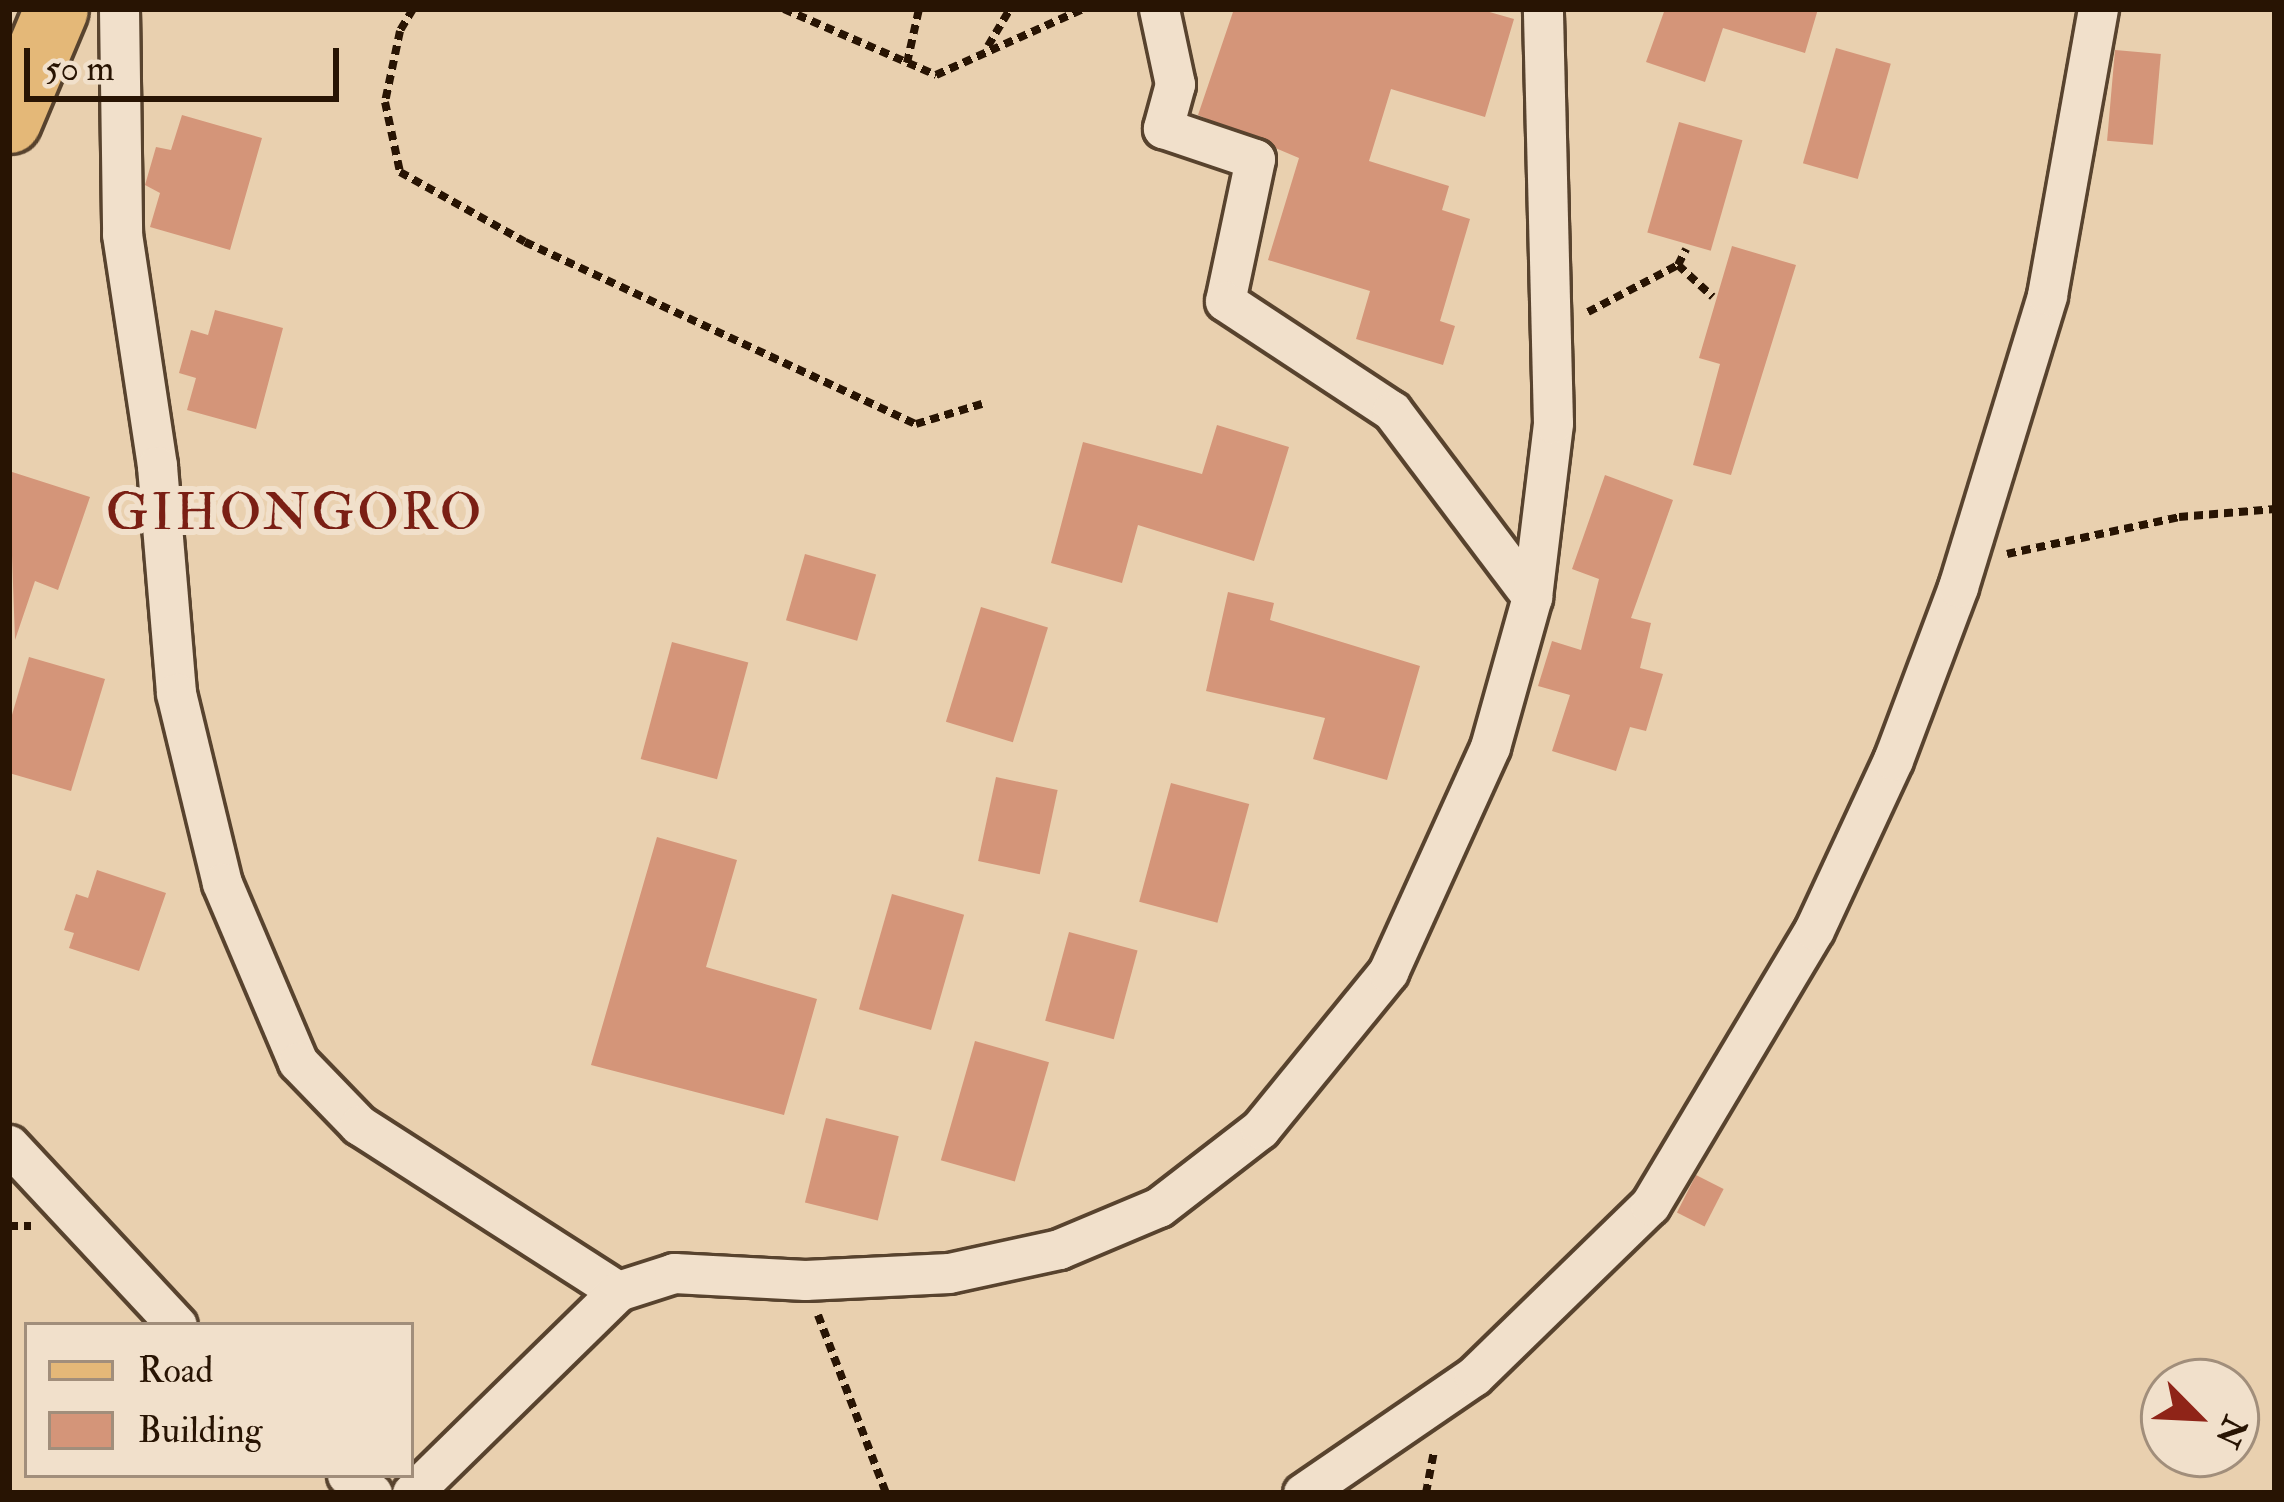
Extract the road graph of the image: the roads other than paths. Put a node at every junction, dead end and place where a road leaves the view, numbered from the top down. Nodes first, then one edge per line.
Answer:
1 (56, 9) edge
2 (118, 9) edge
3 (1159, 9) edge
4 (1543, 9) edge
5 (2098, 9) edge
6 (16, 84) edge
7 (1532, 597) junction
8 (9, 1145) edge
9 (618, 1291) junction
10 (174, 1322) edge
11 (412, 1493) edge
12 (1303, 1493) edge

1 - 6 main road
2 - 9 street
3 - 7 street
4 - 7 street
5 - 12 street
7 - 9 street
8 - 10 street
9 - 11 street

